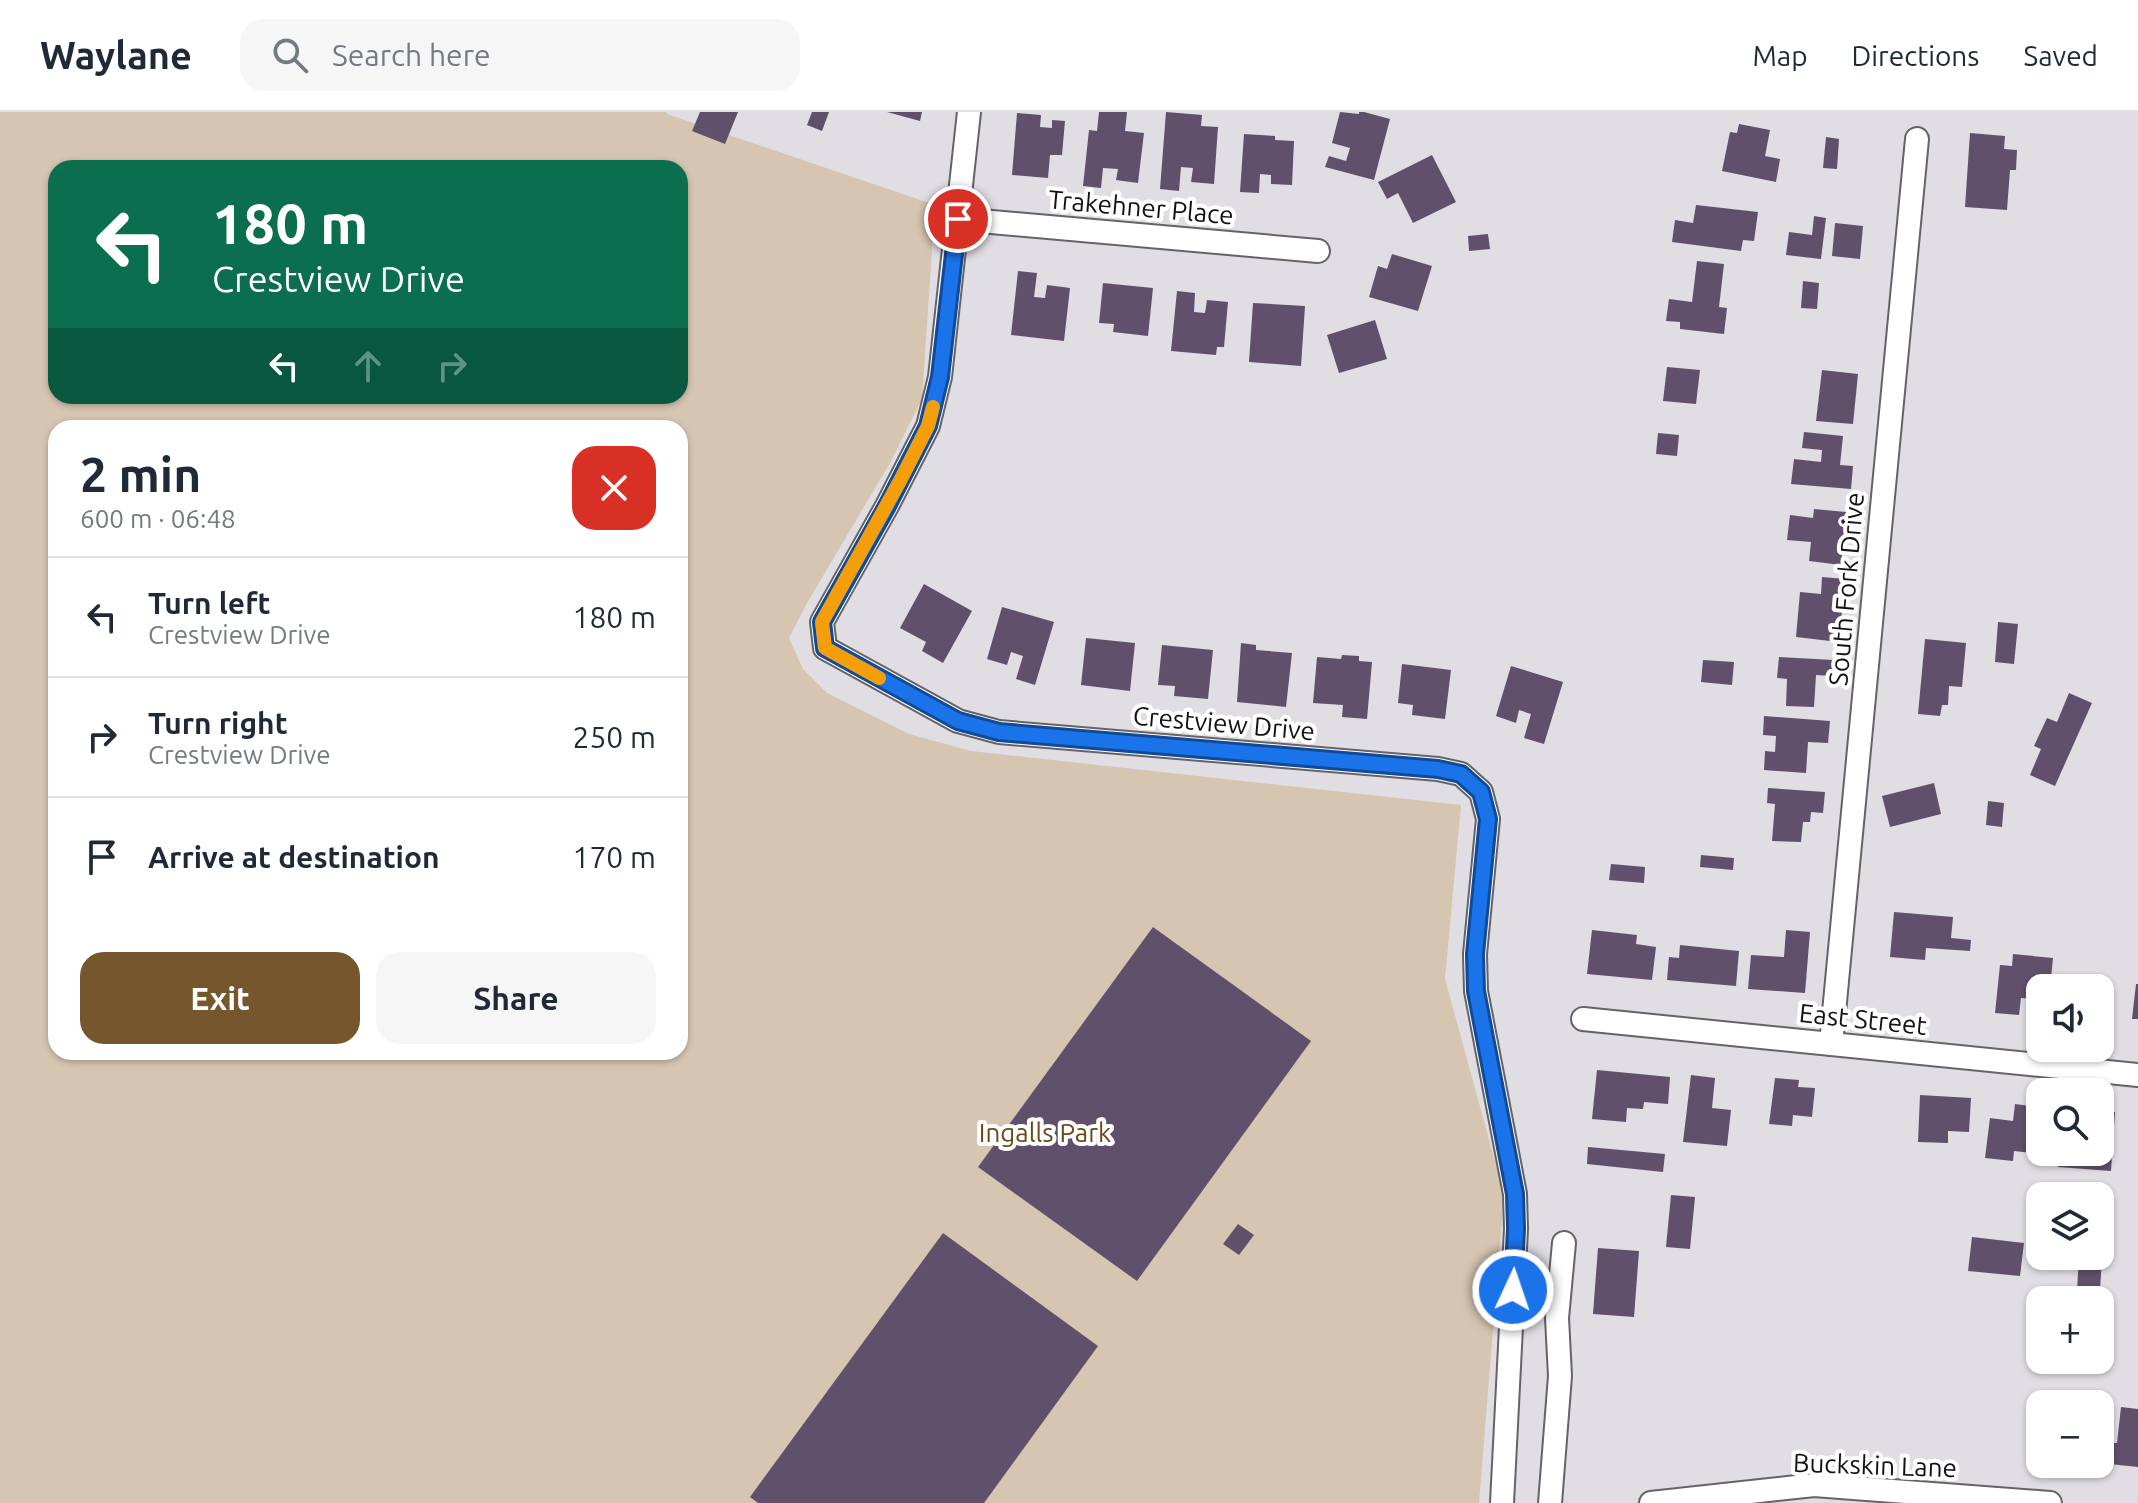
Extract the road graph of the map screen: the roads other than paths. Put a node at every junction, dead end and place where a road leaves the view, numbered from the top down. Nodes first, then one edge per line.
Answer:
1 (969, 112) edge
2 (1917, 139) dead end
3 (958, 219) junction
4 (1318, 251) dead end
5 (1583, 1019) dead end
6 (1831, 1044) junction
7 (2138, 1075) edge
8 (1564, 1243) dead end
9 (1502, 1503) edge
10 (1550, 1503) edge
11 (1651, 1503) edge
12 (2050, 1503) edge

1 - 3 street, Crestview Drive
2 - 6 street, South Fork Drive
3 - 4 street, Trakehner Place
3 - 9 street, Crestview Drive
5 - 6 street, East Street
6 - 7 street, East Street
8 - 10 street
11 - 12 street, Buckskin Lane

